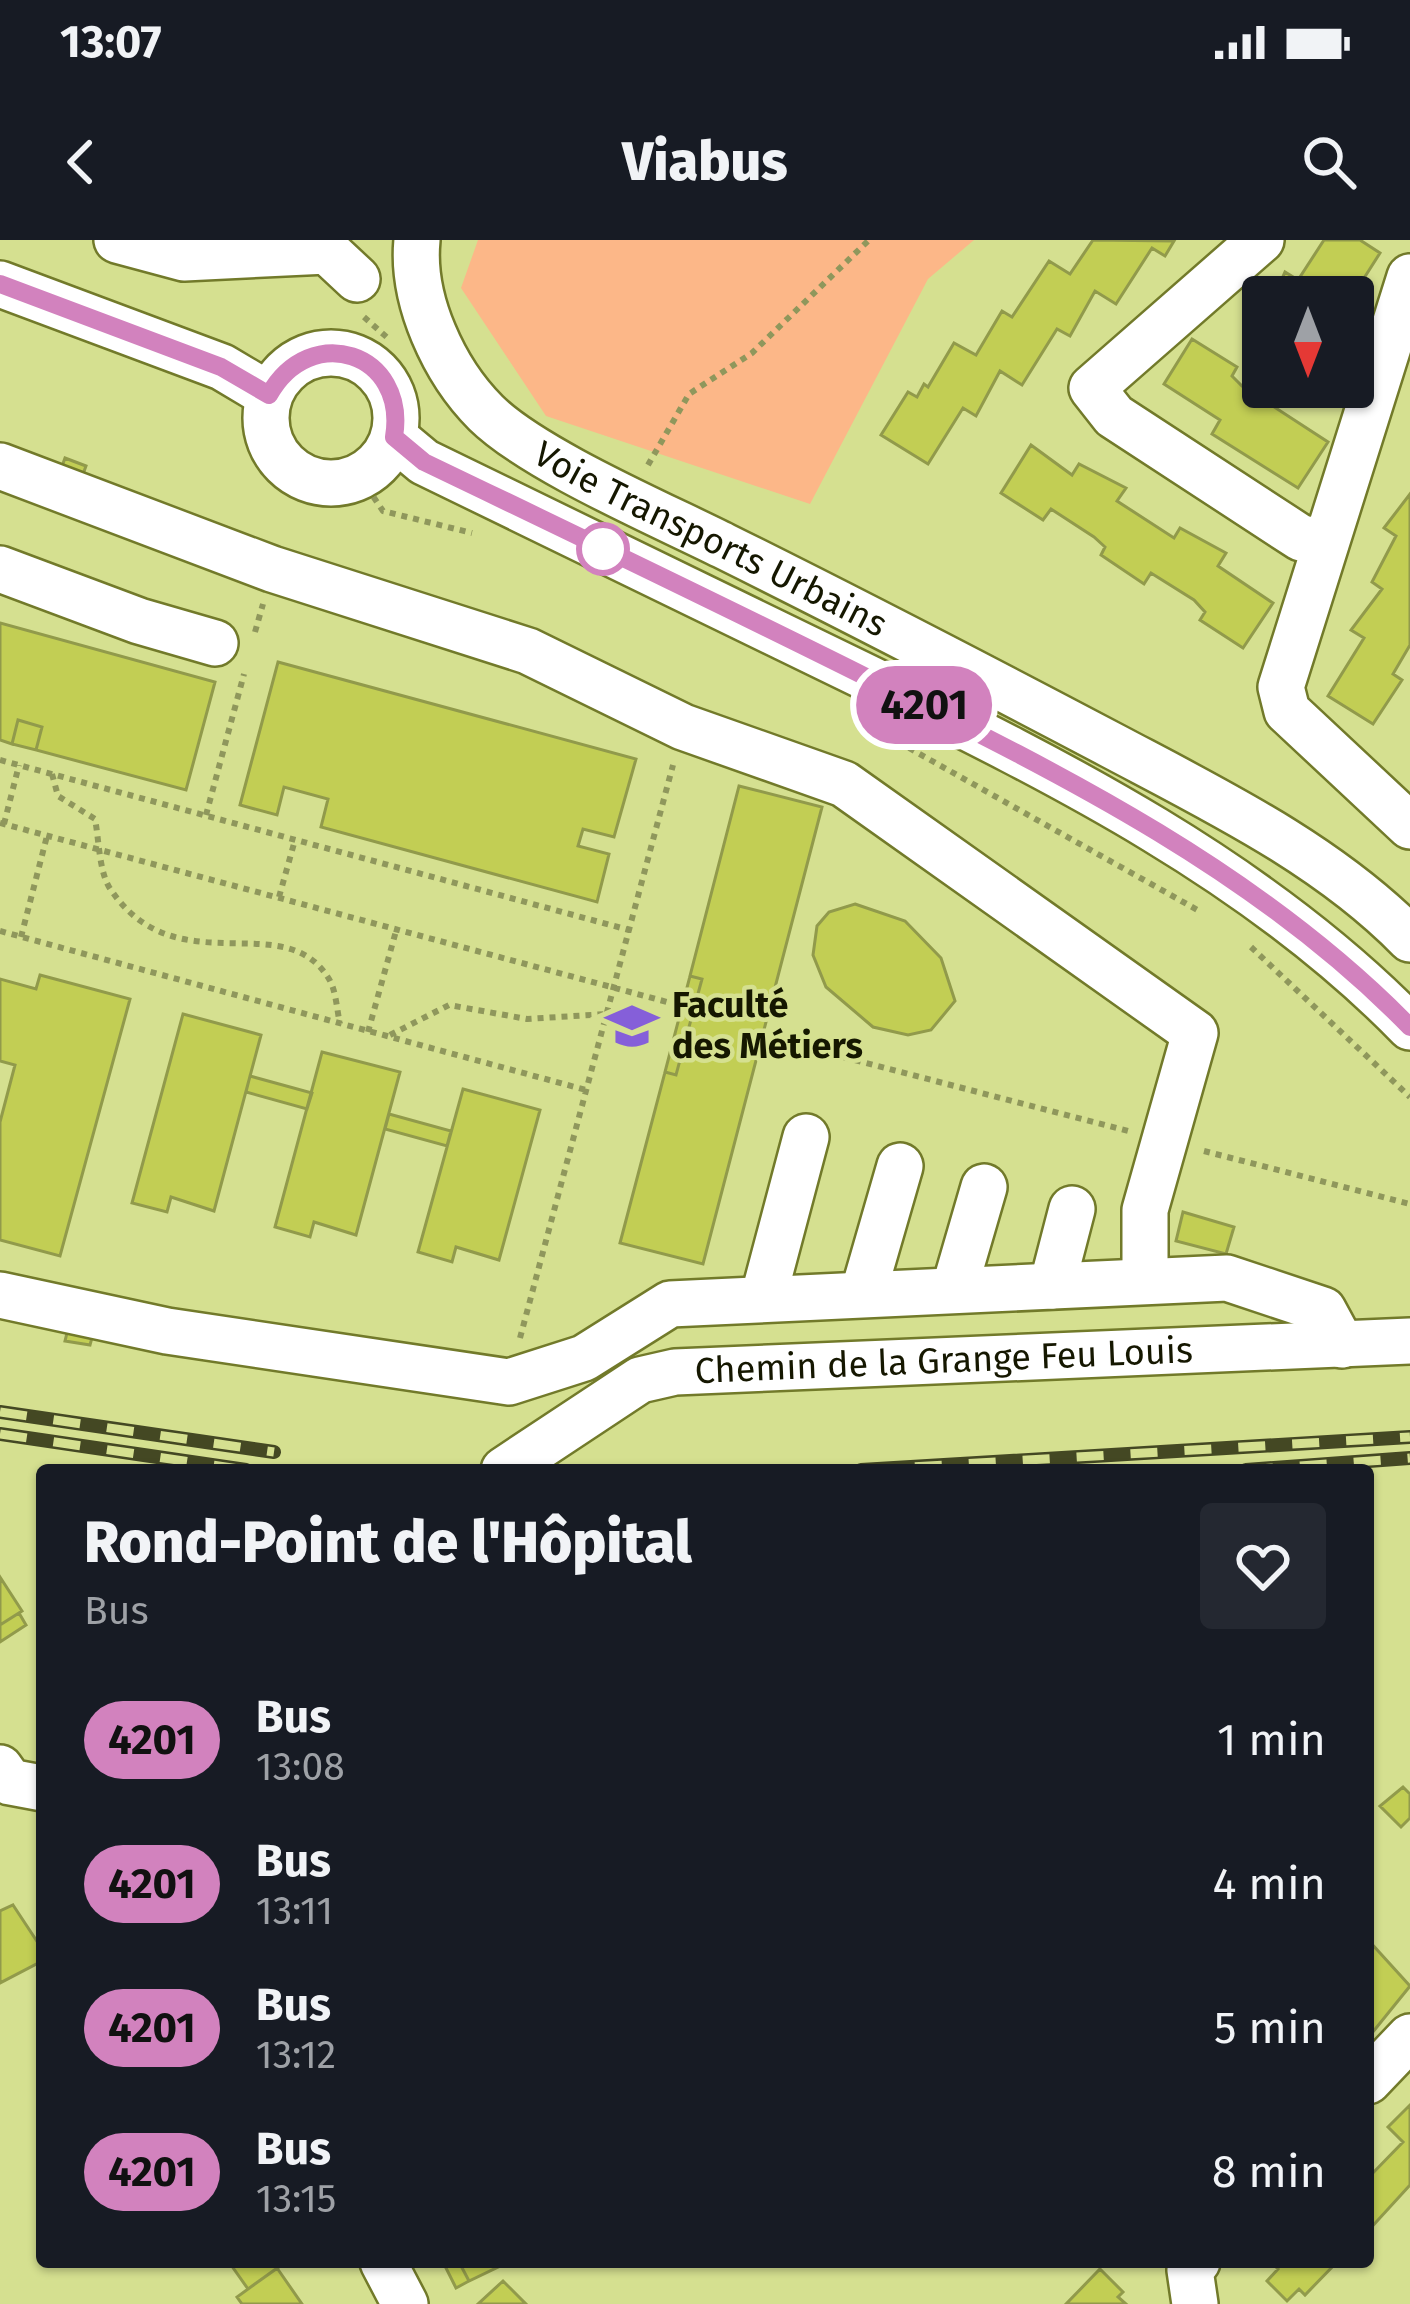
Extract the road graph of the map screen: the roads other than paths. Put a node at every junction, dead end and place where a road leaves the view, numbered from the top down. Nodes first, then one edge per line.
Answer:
1 (117, 240) edge
2 (417, 240) edge
3 (1261, 240) edge
4 (353, 267) edge
5 (1410, 278) edge
6 (0, 284) edge
7 (376, 351) junction
8 (269, 395) junction
9 (394, 437) junction
10 (0, 466) edge
11 (1325, 542) junction
12 (0, 569) edge
13 (239, 646) road end
14 (1405, 811) edge
15 (1410, 939) edge
16 (1410, 1027) edge
17 (806, 1137) dead end
18 (900, 1166) dead end
19 (984, 1187) dead end
20 (1072, 1209) dead end
21 (1144, 1281) junction
22 (1052, 1286) junction
23 (955, 1290) junction
24 (863, 1294) junction
25 (0, 1295) edge
26 (763, 1299) junction
27 (1410, 1341) edge
28 (1342, 1345) junction
29 (513, 1464) edge
30 (0, 1768) edge
31 (36, 1787) edge
32 (1410, 2037) edge
33 (1374, 2075) edge
34 (386, 2268) edge
35 (1192, 2268) edge
36 (405, 2304) edge
37 (1195, 2304) edge

1 - 4 street
2 - 15 street, Voie Transports Urbains
3 - 11 street
4 - 7 street
5 - 11 street
6 - 8 street
7 - 8 street
7 - 9 street
8 - 9 street
9 - 16 street
10 - 21 street
11 - 14 street
12 - 13 street
17 - 26 street
18 - 24 street
19 - 23 street
20 - 22 street
21 - 22 street
21 - 28 street
22 - 23 street
23 - 24 street
24 - 26 street
25 - 26 street
27 - 28 street, Chemin de la Grange Feu Louis
28 - 29 street, Chemin de la Grange Feu Louis
30 - 31 street
32 - 33 street
34 - 36 street
35 - 37 street

